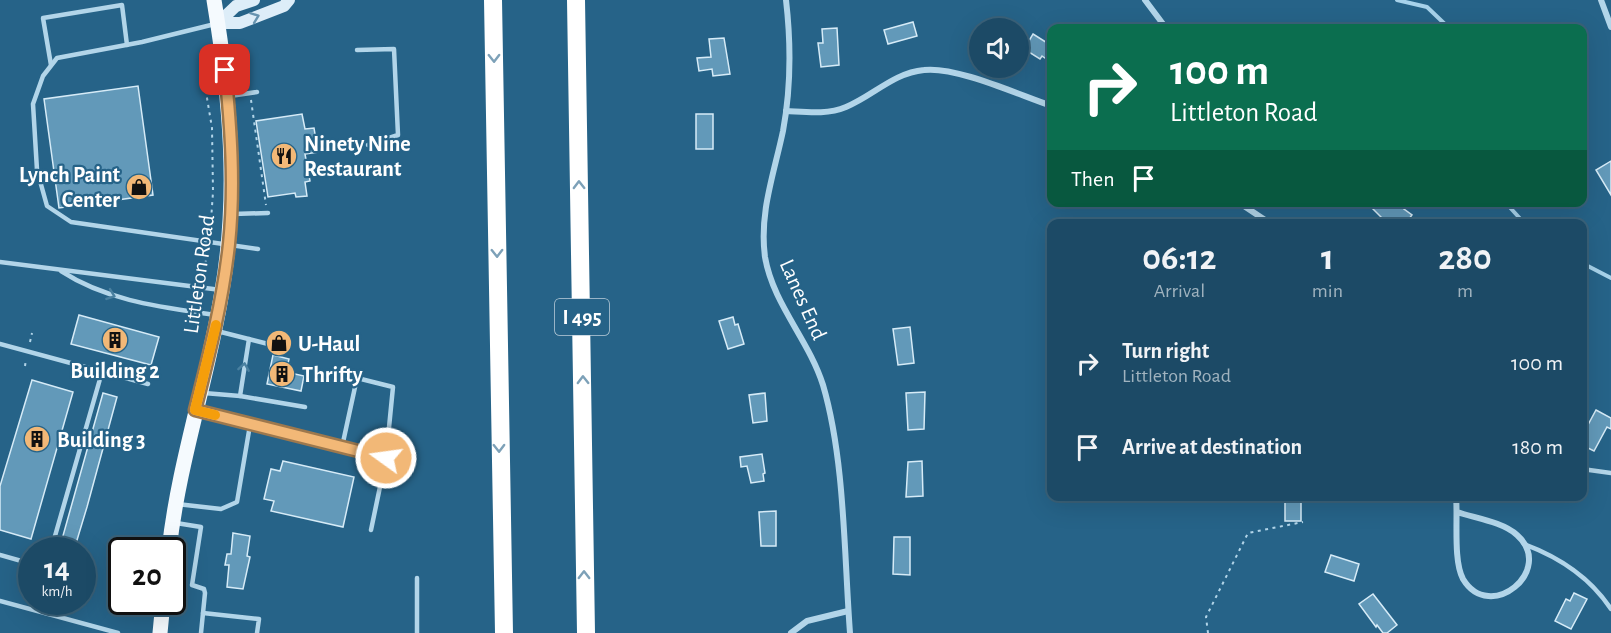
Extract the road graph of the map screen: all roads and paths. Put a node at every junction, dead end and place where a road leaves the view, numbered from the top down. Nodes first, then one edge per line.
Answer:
1 (214, 0) edge
2 (254, 0) edge
3 (289, 0) edge
4 (493, 0) edge
5 (576, 0) edge
6 (786, 0) edge
7 (1145, 0) edge
8 (1601, 0) edge
9 (218, 23) junction
10 (1163, 24) edge
11 (1611, 27) edge
12 (127, 45) junction
13 (357, 50) dead end
14 (224, 57) junction
15 (51, 65) junction
16 (257, 92) dead end
17 (250, 93) junction
18 (228, 96) junction
19 (1047, 104) edge
20 (786, 111) junction
21 (368, 145) dead end
22 (1246, 207) edge
23 (268, 213) joint
24 (231, 215) junction
25 (1264, 219) edge
26 (210, 241) junction
27 (229, 245) junction
28 (258, 249) dead end
29 (0, 262) edge
30 (58, 269) junction
31 (204, 271) dead end
32 (223, 290) junction
33 (216, 323) junction
34 (32, 333) dead end
35 (249, 339) junction
36 (0, 344) edge
37 (29, 346) dead end
38 (284, 348) dead end
39 (26, 359) dead end
40 (25, 366) dead end
41 (102, 372) junction
42 (148, 384) dead end
43 (200, 393) junction
44 (240, 396) junction
45 (305, 407) dead end
46 (195, 410) junction
47 (250, 425) junction
48 (342, 447) junction
49 (386, 458) junction
50 (1587, 470) edge
51 (1611, 472) edge
52 (1456, 501) edge
53 (174, 504) junction
54 (1457, 512) junction
55 (172, 522) junction
56 (1303, 522) dead end
57 (371, 530) dead end
58 (55, 537) edge
59 (170, 537) edge
60 (1524, 544) junction
61 (0, 555) edge
62 (18, 560) edge
63 (417, 578) dead end
64 (0, 601) edge
65 (1611, 609) edge
66 (848, 611) junction
67 (203, 613) junction
68 (162, 615) edge
69 (118, 633) edge
70 (160, 633) edge
71 (201, 633) edge
72 (257, 633) edge
73 (417, 633) edge
74 (504, 633) edge
75 (586, 633) edge
76 (791, 633) edge
77 (850, 633) edge
78 (1208, 633) edge

1 - 9 main road, Littleton Road
2 - 9 main road
9 -> 3 main road
4 -> 74 highway
75 -> 5 highway, I 495
6 - 20 street, Lanes End
7 - 10 street
8 - 11 street
9 - 12 lane
9 - 14 main road, Littleton Road
12 - 15 lane
12 - 15 lane
13 - 21 lane
14 - 18 main road, Littleton Road
14 - 26 path
15 - 26 lane
16 - 17 lane
17 - 18 lane
17 - 23 path
18 - 24 main road, Littleton Road
19 - 20 street
20 - 66 street, Lanes End
22 - 25 street
23 - 24 lane
24 - 27 main road, Littleton Road
26 - 27 lane
26 - 31 path
27 - 28 lane
27 - 32 main road, Littleton Road
29 - 30 lane
30 - 32 lane
30 -> 33 lane
32 - 33 main road, Littleton Road
33 - 35 lane
33 - 43 main road, Littleton Road
34 - 37 path
35 - 38 lane
44 -> 35 lane
36 - 41 lane
39 - 40 path
41 - 42 lane
41 - 58 lane
43 - 44 lane
43 - 46 main road, Littleton Road
44 - 45 lane
46 - 47 lane
46 - 53 main road, Littleton Road
47 - 48 lane
47 - 53 lane
48 - 49 lane
48 - 49 lane
49 - 57 lane
50 - 51 lane
52 - 54 street
53 - 55 main road, Littleton Road
54 - 60 street
54 - 60 street
55 - 59 main road, Littleton Road
55 - 67 lane
56 - 78 path
60 - 65 lane
61 - 62 lane
63 - 73 lane
64 - 69 lane
66 - 76 street
66 - 77 street, Lanes End
67 - 71 lane
67 - 72 lane
68 - 70 main road

